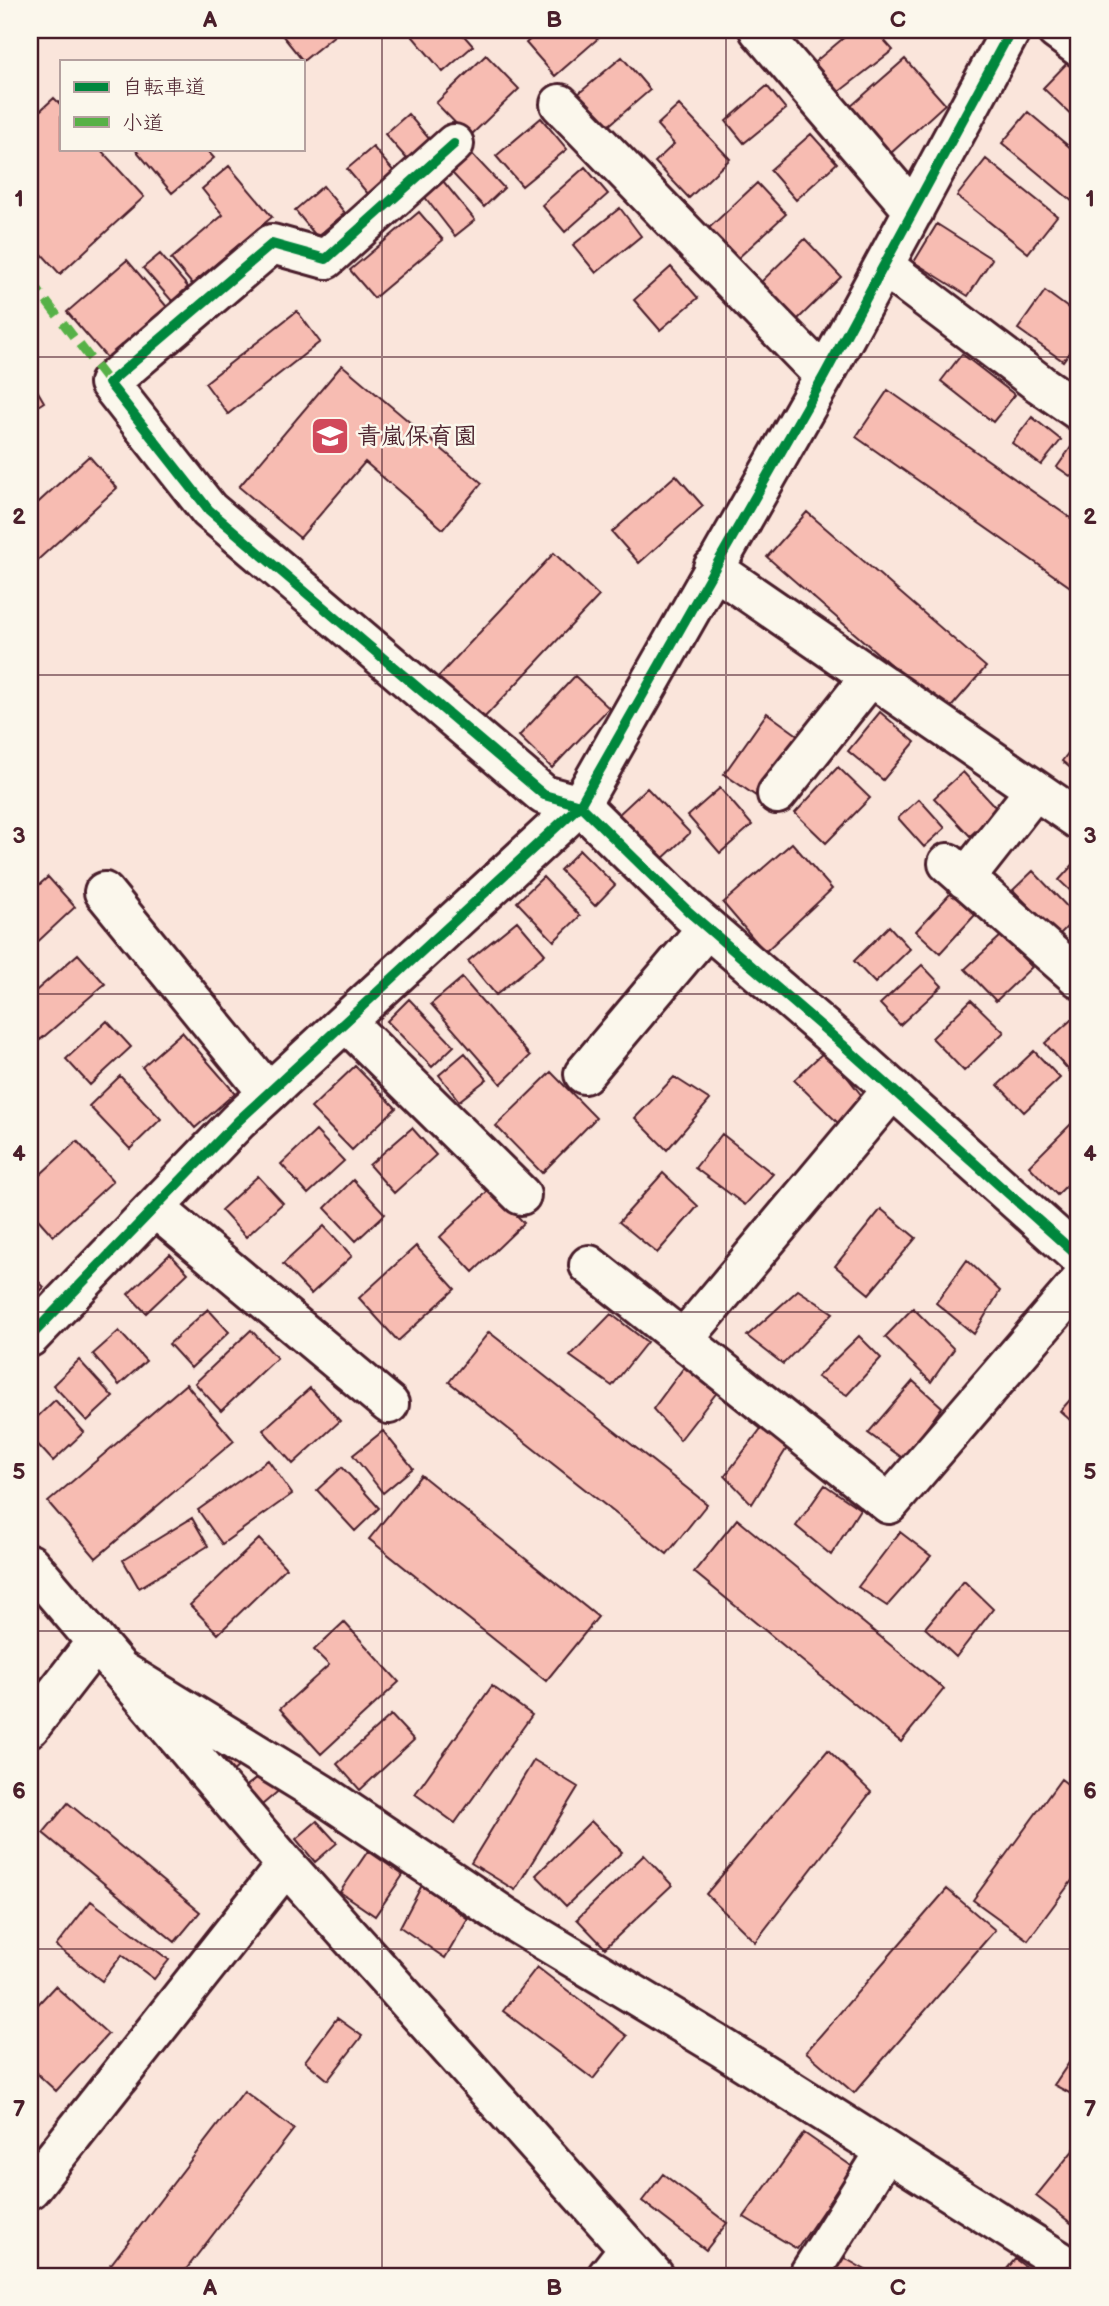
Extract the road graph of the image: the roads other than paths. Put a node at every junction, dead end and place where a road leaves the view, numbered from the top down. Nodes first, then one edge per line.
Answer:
1 (759, 30) edge
2 (1012, 30) edge
3 (1056, 30) edge
4 (1079, 47) edge
5 (560, 104) dead end
6 (454, 145) dead end
7 (914, 211) junction
8 (884, 266) junction
9 (824, 376) junction
10 (1079, 411) edge
11 (713, 568) junction
12 (870, 677) junction
13 (1035, 790) junction
14 (777, 794) dead end
15 (580, 805) junction
16 (1079, 820) edge
17 (104, 892) dead end
18 (707, 928) junction
19 (1079, 978) edge
20 (346, 1022) junction
21 (584, 1074) dead end
22 (893, 1089) junction
23 (268, 1093) junction
24 (522, 1195) dead end
25 (155, 1208) junction
26 (1079, 1257) edge
27 (589, 1265) dead end
28 (1079, 1283) edge
29 (30, 1337) edge
30 (683, 1340) junction
31 (389, 1404) dead end
32 (30, 1563) edge
33 (108, 1656) junction
34 (30, 1727) edge
35 (286, 1865) junction
36 (886, 2151) junction
37 (31, 2184) edge
38 (618, 2262) edge
39 (1079, 2273) edge
40 (654, 2276) edge
41 (808, 2276) edge

1 - 7 street
2 - 7 street
3 - 4 street
5 - 9 street
6 - 15 street
7 - 8 street
8 - 9 street
8 - 10 street
9 - 11 street
11 - 12 street
11 - 15 street
12 - 13 street
12 - 14 street
13 - 16 street
13 - 19 street
15 - 18 street
15 - 20 street
17 - 23 street
18 - 21 street
18 - 22 street
20 - 23 street
20 - 24 street
22 - 26 street
22 - 30 street
23 - 25 street
25 - 29 street
25 - 31 street
27 - 30 street
28 - 30 street
32 - 33 street
33 - 34 street
33 - 35 street
33 - 36 street
35 - 37 street
35 - 38 street
36 - 39 street
36 - 41 street
38 - 40 street

